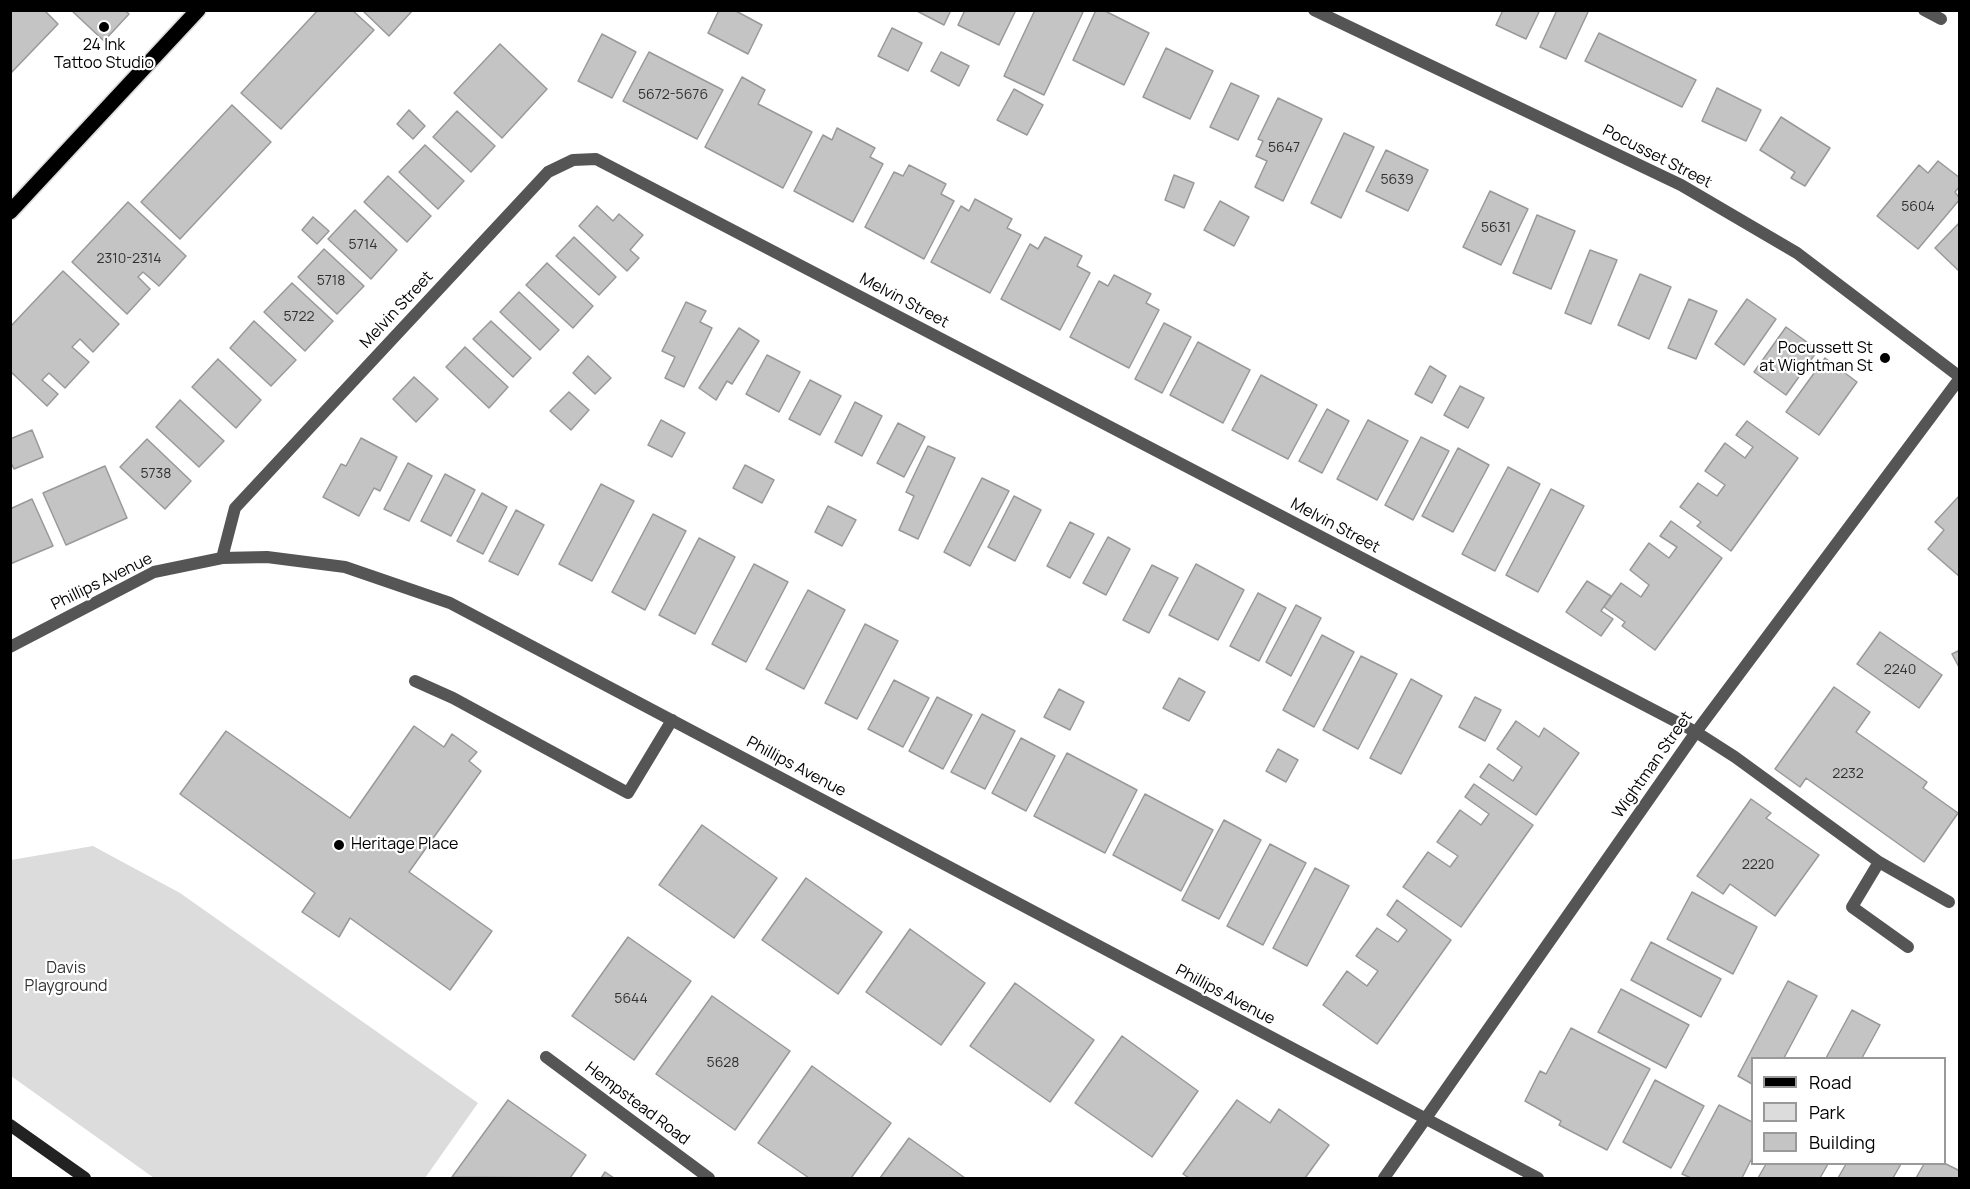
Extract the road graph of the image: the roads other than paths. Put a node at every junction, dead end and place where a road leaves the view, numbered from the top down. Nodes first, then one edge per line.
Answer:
1 (198, 10) edge
2 (1314, 10) edge
3 (1924, 10) edge
4 (1941, 19) dead end
5 (10, 212) edge
6 (1959, 377) edge
7 (222, 558) junction
8 (10, 647) edge
9 (415, 681) dead end
10 (672, 720) junction
11 (1696, 732) junction
12 (1879, 862) junction
13 (1948, 902) dead end
14 (1908, 947) dead end
15 (546, 1057) dead end
16 (1426, 1120) junction
17 (10, 1125) edge
18 (85, 1179) edge
19 (709, 1179) edge
20 (1384, 1179) edge
21 (1538, 1179) edge

1 - 5 main road
2 - 6 street, Pocusset Street
3 - 4 street
6 - 11 street, Wightman Street
7 - 8 street, Phillips Avenue
7 - 10 street, Phillips Avenue
7 - 11 street, Melvin Street
9 - 10 street
10 - 16 street, Phillips Avenue
11 - 12 street, Melvin Street
11 - 16 street, Wightman Street
12 - 13 street, Melvin Street
12 - 14 street
15 - 19 street, Hempstead Road
16 - 20 street, Wightman Street
16 - 21 street, Phillips Avenue
17 - 18 street

